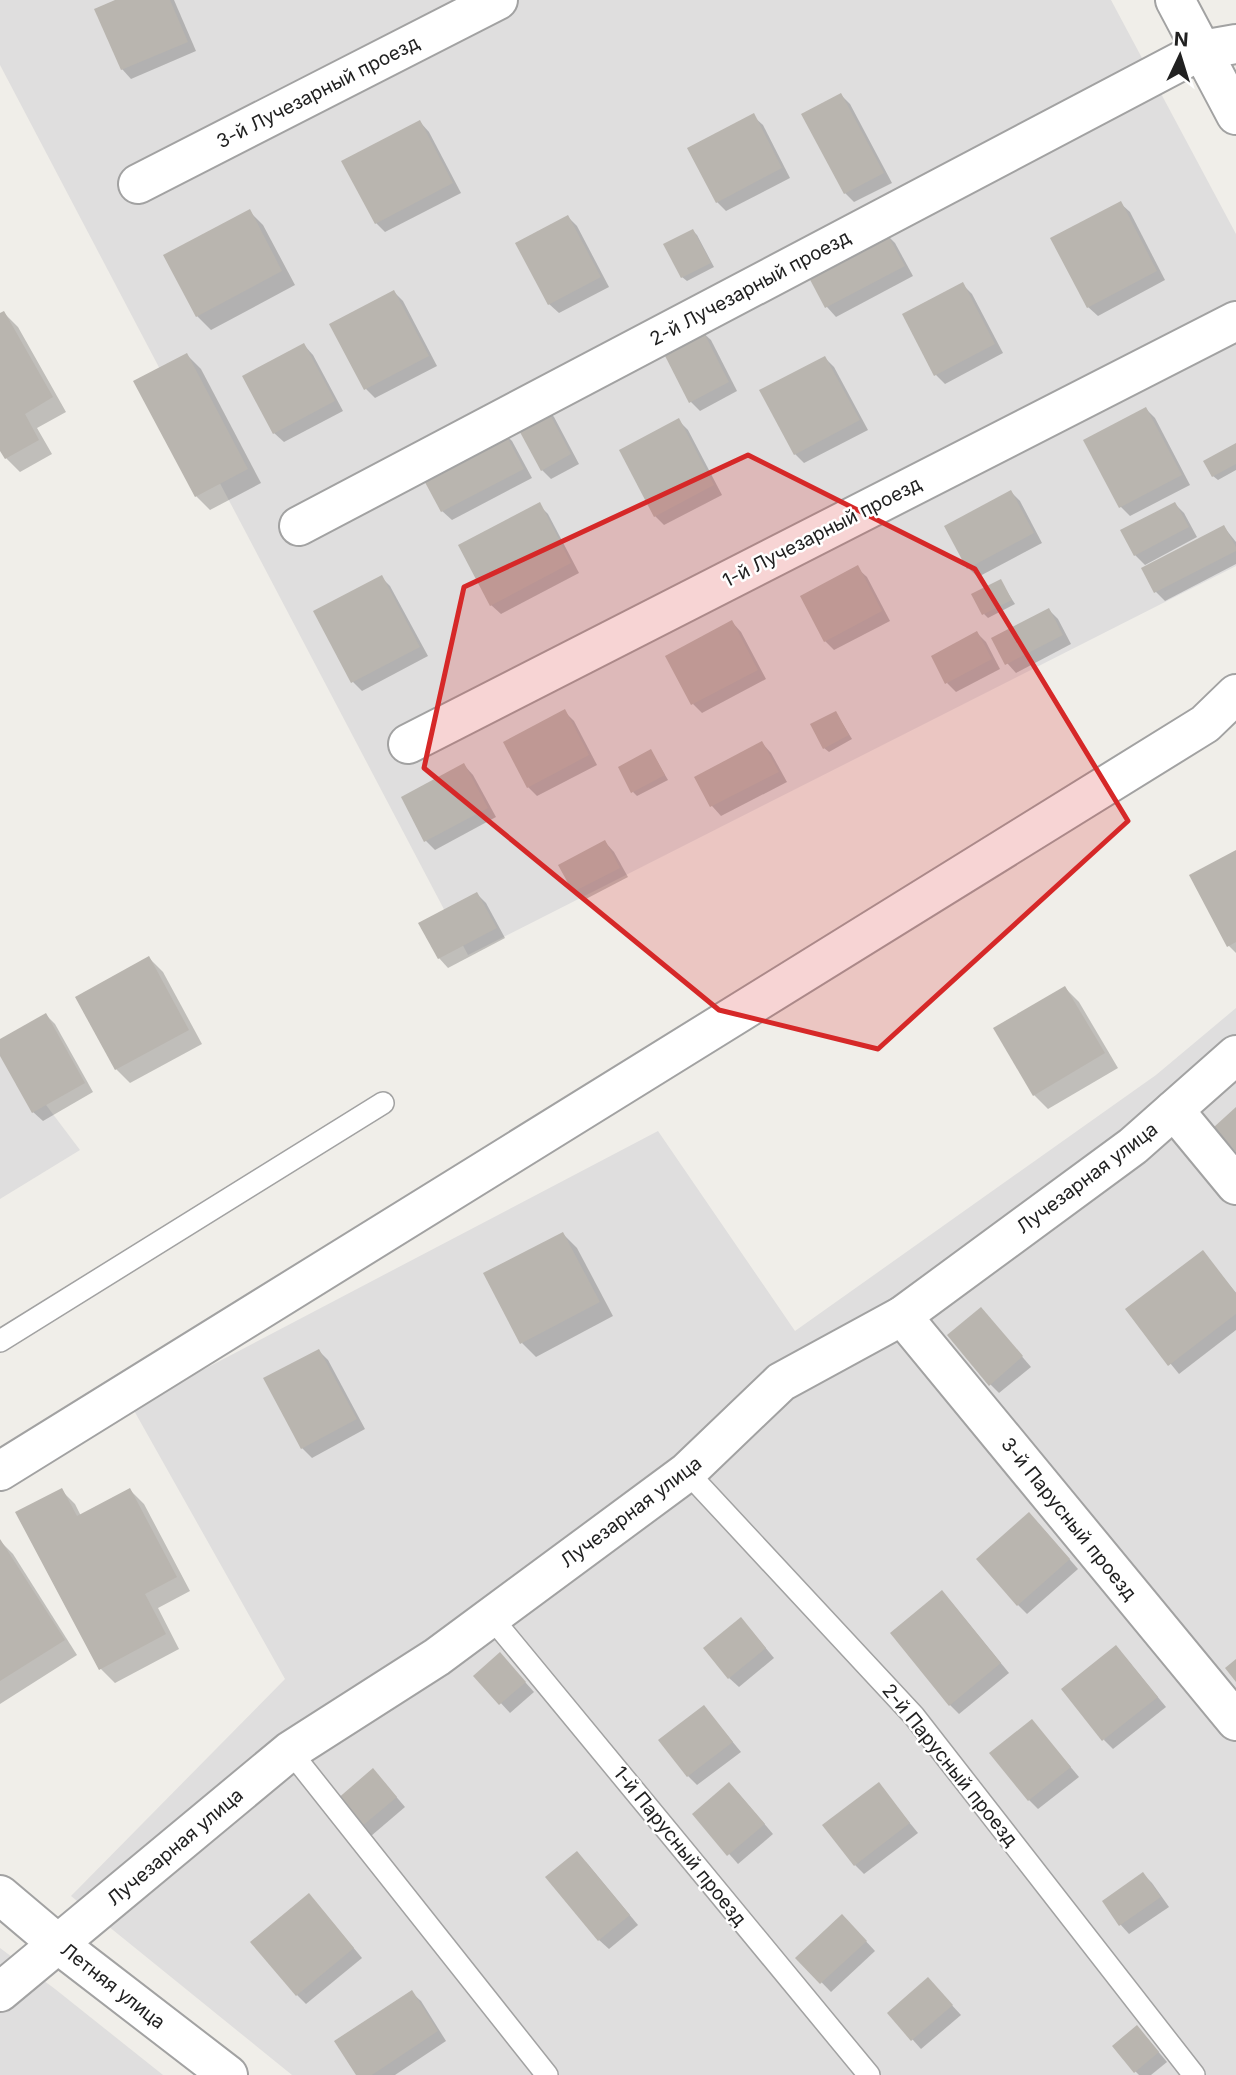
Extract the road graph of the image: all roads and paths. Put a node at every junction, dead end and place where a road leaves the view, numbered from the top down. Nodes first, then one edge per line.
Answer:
1 (498, 0) edge
2 (1175, 0) edge
3 (1219, 47) edge
4 (1236, 115) edge
5 (138, 184) dead end
6 (1236, 321) edge
7 (299, 526) dead end
8 (1236, 694) edge
9 (408, 744) dead end
10 (1236, 1055) edge
11 (383, 1104) dead end
12 (1174, 1110) junction
13 (1236, 1185) edge
14 (902, 1316) junction
15 (0, 1341) edge
16 (0, 1471) edge
17 (687, 1472) junction
18 (491, 1617) junction
19 (1236, 1721) edge
20 (289, 1751) junction
21 (0, 1895) edge
22 (58, 1944) junction
23 (0, 1992) edge
24 (228, 2075) edge
25 (547, 2075) edge
26 (869, 2075) edge
27 (1194, 2075) edge

1 - 5 street, 3-й Лучезарный проезд
2 - 3 street
3 - 4 street
3 - 7 street, 2-й Лучезарный проезд
6 - 9 street, 1-й Лучезарный проезд
8 - 16 street
10 - 12 street, Лучезарная улица
11 - 15 lane
12 - 13 street
12 - 14 street, Лучезарная улица
14 - 17 street, Лучезарная улица
14 - 19 street, 3-й Парусный проезд
17 - 18 street, Лучезарная улица
17 - 27 lane, 2-й Парусный проезд
18 - 20 street, Лучезарная улица
18 - 26 lane, 1-й Парусный проезд
20 - 22 street, Лучезарная улица
20 - 25 lane
21 - 22 street, Летняя улица
22 - 23 street, Лучезарная улица
22 - 24 street, Летняя улица

